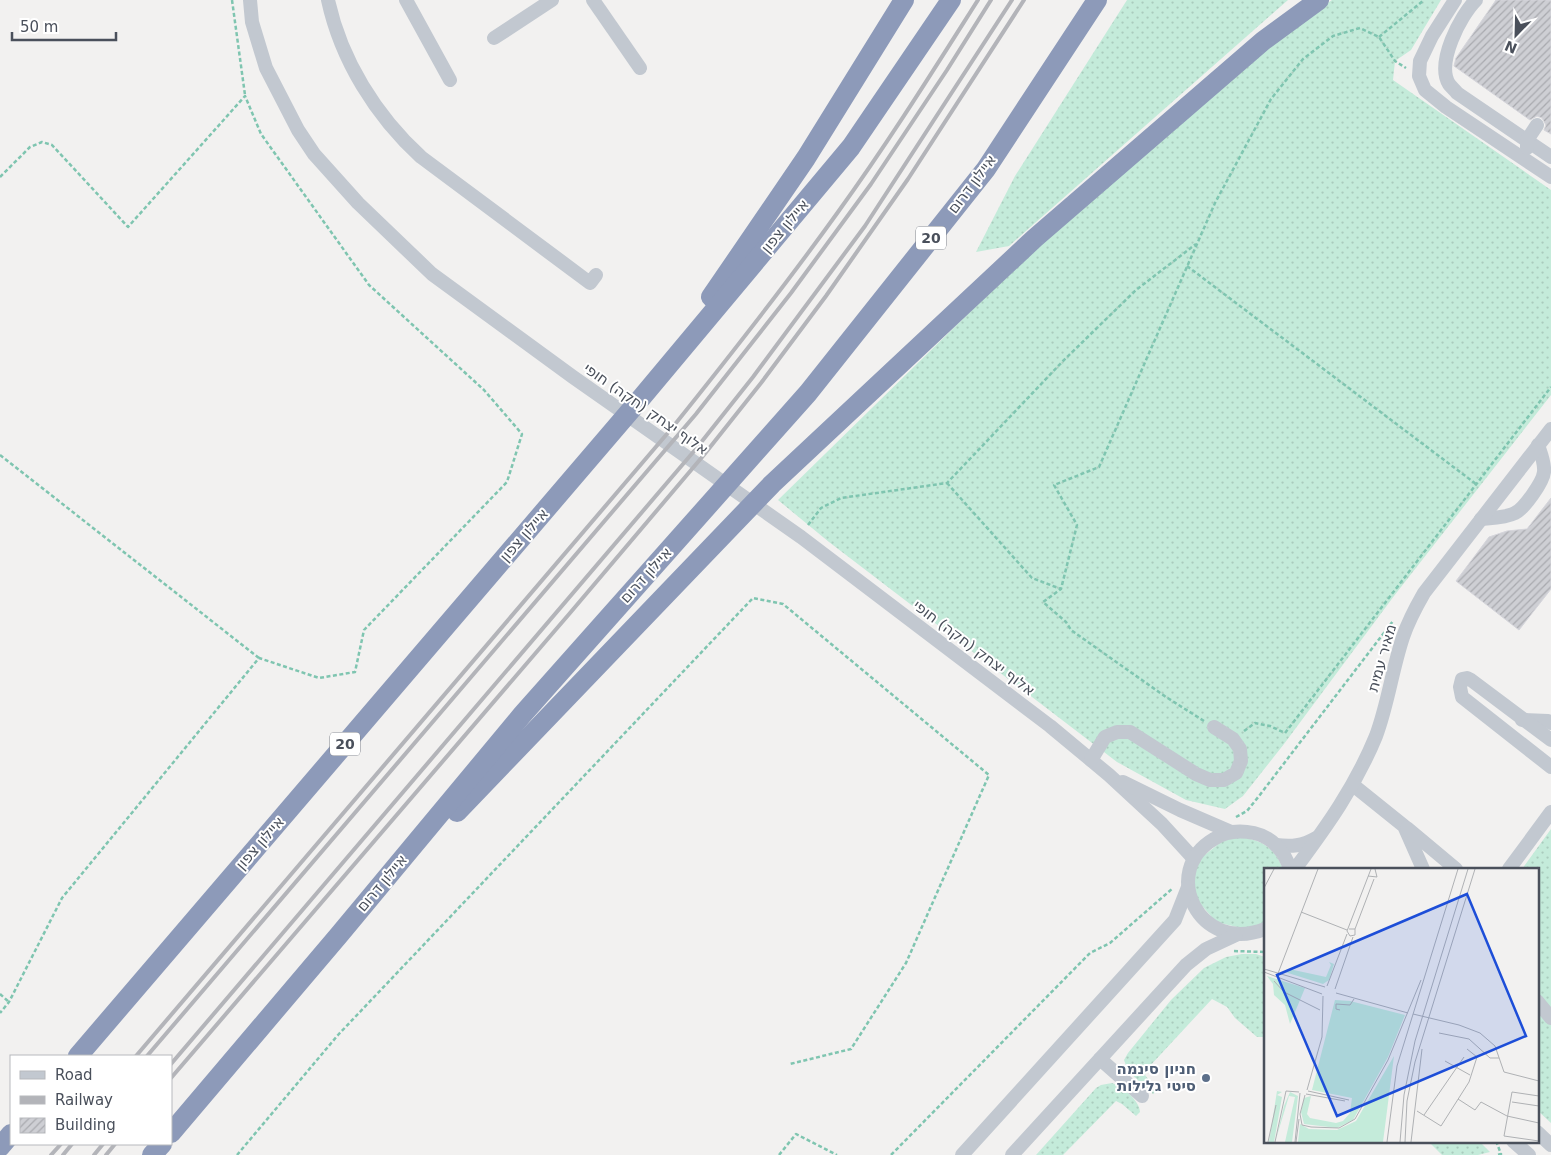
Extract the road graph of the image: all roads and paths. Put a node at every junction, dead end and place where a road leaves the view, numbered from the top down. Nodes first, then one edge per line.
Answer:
1 (232, 0) edge
2 (250, 0) edge
3 (328, 0) edge
4 (406, 0) edge
5 (552, 0) edge
6 (593, 0) edge
7 (904, 0) edge
8 (951, 0) edge
9 (1097, 0) edge
10 (1319, 0) edge
11 (1424, 0) edge
12 (1455, 0) edge
13 (1476, 0) edge
14 (1379, 37) junction
15 (494, 38) dead end
16 (640, 68) dead end
17 (1419, 76) junction
18 (450, 80) dead end
19 (245, 96) junction
20 (1537, 124) dead end
21 (1527, 140) junction
22 (1551, 157) edge
23 (1528, 162) junction
24 (0, 177) edge
25 (1551, 177) edge
26 (1197, 243) junction
27 (1187, 266) junction
28 (596, 275) dead end
29 (1551, 387) edge
30 (642, 397) junction
31 (1551, 429) edge
32 (1538, 445) junction
33 (0, 455) edge
34 (947, 483) junction
35 (1476, 484) junction
36 (1481, 519) junction
37 (800, 537) junction
38 (1061, 589) junction
39 (259, 658) junction
40 (1522, 720) junction
41 (1551, 723) edge
42 (1214, 727) joint
43 (1233, 740) junction
44 (1551, 740) edge
45 (1090, 760) junction
46 (1551, 767) edge
47 (1109, 775) junction
48 (1353, 785) junction
49 (1260, 796) dead end
50 (1551, 812) edge
51 (1231, 825) junction
52 (1404, 826) junction
53 (1319, 836) junction
54 (1276, 845) junction
55 (1194, 859) junction
56 (1290, 868) edge
57 (1296, 868) edge
58 (1423, 868) edge
59 (1455, 868) edge
60 (1510, 868) edge
61 (1182, 886) junction
62 (1261, 933) edge
63 (339, 934) junction
64 (1236, 935) junction
65 (0, 994) edge
66 (9, 1002) junction
67 (1538, 1002) edge
68 (0, 1013) edge
69 (1551, 1018) edge
70 (79, 1055) edge
71 (1100, 1059) junction
72 (790, 1064) dead end
73 (1142, 1096) dead end
74 (172, 1132) edge
75 (1538, 1133) edge
76 (10, 1135) edge
77 (1496, 1142) edge
78 (1514, 1142) edge
79 (161, 1145) edge
80 (1551, 1145) edge
81 (0, 1147) edge
82 (152, 1155) edge
83 (237, 1155) edge
84 (779, 1155) edge
85 (837, 1155) edge
86 (891, 1155) edge
87 (962, 1155) edge
88 (1012, 1155) edge
89 (1496, 1155) edge
90 (1529, 1155) edge

1 - 19 path
2 - 37 street, אלוף יצחק (חקה) חופי
3 - 28 street
4 - 18 street
5 - 15 street
6 - 16 street
7 - 30 highway
8 - 30 highway, איילון צפון / 20
9 - 63 highway, איילון דרום / 20
10 - 63 highway
11 - 14 path
12 - 17 street
13 - 21 street
14 - 17 path
14 - 26 path
17 - 23 street
19 - 24 path
19 - 39 path
20 - 21 street
21 - 22 street
21 - 23 street
23 - 25 street
26 - 27 path
26 - 34 path
27 - 35 path
27 - 38 path
29 - 35 path
30 - 70 highway, איילון צפון / 20
31 - 32 street, מאיר עמית
32 - 36 street, מאיר עמית
32 - 36 street
33 - 39 path
34 - 37 path
34 - 38 path
35 - 43 path
36 - 48 street, מאיר עמית
37 - 45 street, אלוף יצחק (חקה) חופי
38 - 42 path
39 - 66 path
40 - 41 street
40 - 44 street
40 - 46 street
42 - 43 street
43 - 45 street
45 - 47 street, אלוף יצחק (חקה) חופי
47 - 51 street, אלוף יצחק (חקה) חופי
47 - 55 street, אלוף יצחק (חקה) חופי
48 - 52 street
48 - 53 street, מאיר עמית
49 - 51 path
50 - 60 street
51 - 54 street
51 - 55 street
52 - 58 street
52 - 59 street
53 - 54 street
53 - 57 street, מאיר עמית
54 - 56 street
55 - 61 street
61 - 64 street
61 - 86 path
61 - 87 street
62 - 64 street
63 - 74 highway, איילון דרום / 20
64 - 71 street
65 - 66 path
66 - 68 path
67 - 69 street
71 - 73 street
71 - 88 street
72 - 83 path
75 - 80 street
76 - 81 highway
77 - 89 path
78 - 90 street
79 - 82 highway
84 - 85 path

